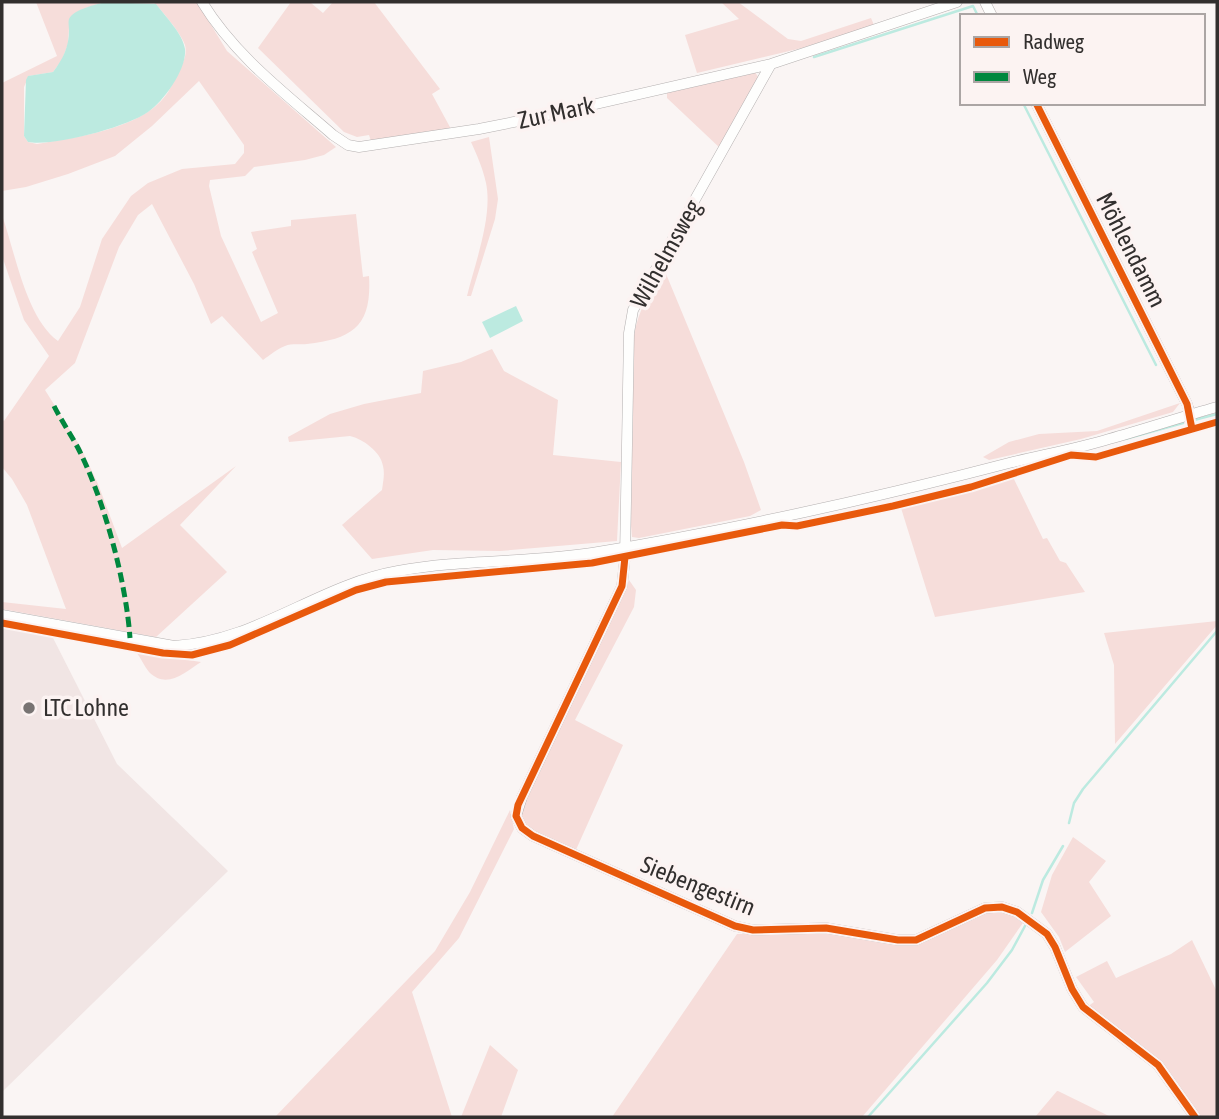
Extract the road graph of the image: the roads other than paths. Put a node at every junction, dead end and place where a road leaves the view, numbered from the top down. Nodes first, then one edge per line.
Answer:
1 (202, 2) edge
2 (957, 2) edge
3 (771, 64) junction
4 (1037, 105) edge
5 (1217, 407) edge
6 (1190, 414) junction
7 (625, 547) junction
8 (2, 615) edge
9 (1195, 1117) edge

1 - 3 street, Zur Mark
2 - 3 street, Zur Mark
3 - 7 street, Wilhelmsweg
4 - 6 street, Möhlendamm
5 - 6 street
6 - 7 street
7 - 8 street
7 - 9 street, Siebengestirn

